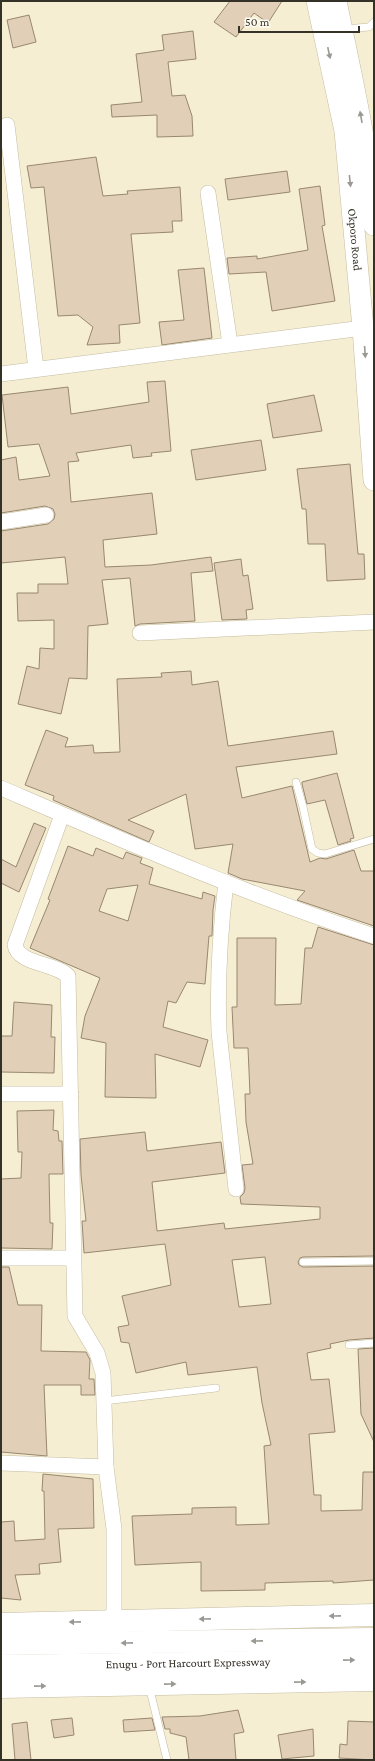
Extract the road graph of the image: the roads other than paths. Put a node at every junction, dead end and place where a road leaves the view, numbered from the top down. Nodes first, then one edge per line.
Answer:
1 (318, 1) edge
2 (336, 1) edge
3 (374, 22) edge
4 (341, 29) junction
5 (7, 125) dead end
6 (369, 141) edge
7 (208, 193) dead end
8 (374, 225) edge
9 (363, 328) junction
10 (230, 344) junction
11 (36, 369) junction
12 (1, 374) edge
13 (374, 480) edge
14 (46, 515) dead end
15 (1, 522) edge
16 (374, 622) edge
17 (140, 633) dead end
18 (296, 782) dead end
19 (1, 788) edge
20 (62, 815) junction
21 (374, 839) edge
22 (226, 882) junction
23 (374, 936) edge
24 (1, 1094) edge
25 (71, 1094) junction
26 (236, 1189) dead end
27 (1, 1258) edge
28 (74, 1258) junction
29 (374, 1261) edge
30 (303, 1262) dead end
31 (374, 1343) edge
32 (349, 1345) dead end
33 (216, 1388) dead end
34 (103, 1401) junction
35 (1, 1463) edge
36 (106, 1467) junction
37 (374, 1615) edge
38 (114, 1621) junction
39 (1, 1624) edge
40 (374, 1639) edge
41 (1, 1644) edge
42 (296, 1651) junction
43 (374, 1660) edge
44 (1, 1666) edge
45 (368, 1683) edge
46 (148, 1684) junction
47 (1, 1687) edge
48 (167, 1760) edge

1 -> 9 main road, Okporo Road
2 - 4 main road, Okporo Road
3 - 4 lane
6 -> 4 main road, Okporo Road
5 - 11 street
6 - 8 main road, Okporo Road
7 - 10 street
9 - 10 street
9 -> 13 main road, Okporo Road
10 - 11 street
11 - 12 street
14 - 15 street
16 - 17 street
18 - 21 lane
19 - 20 street
20 - 22 street
20 - 25 street
22 - 23 street
22 - 26 street
24 - 25 street
25 - 28 street
27 - 28 street
28 - 34 street
29 - 30 lane
31 - 32 lane
33 - 34 lane
34 - 36 street
35 - 36 street
36 - 38 street
37 -> 38 main road
38 -> 39 main road
40 - 42 main road, Enugu - Port Harcourt Expressway
42 -> 41 main road, Enugu - Port Harcourt Expressway
42 -> 43 main road, Enugu - Port Harcourt Expressway
42 - 44 main road, Enugu - Port Harcourt Expressway
46 -> 45 main road
47 -> 46 main road
46 - 48 lane

